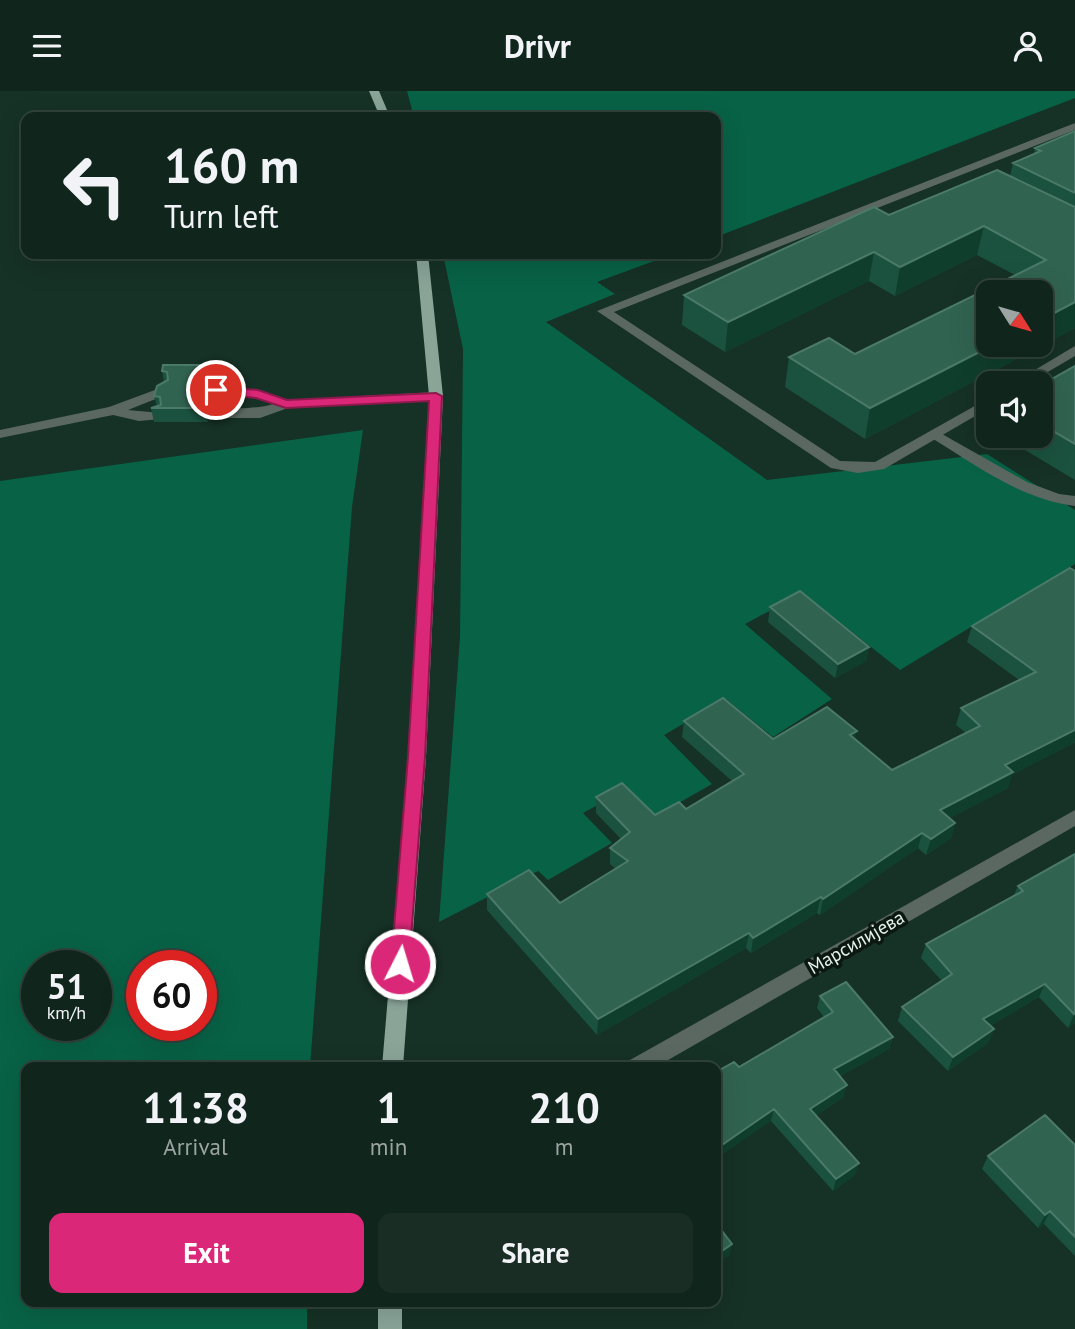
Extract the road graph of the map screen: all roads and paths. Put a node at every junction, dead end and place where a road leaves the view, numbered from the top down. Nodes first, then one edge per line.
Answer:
1 (374, 91) edge
2 (383, 112) edge
3 (1075, 127) edge
4 (422, 259) edge
5 (1075, 350) edge
6 (1040, 371) edge
7 (216, 390) dead end
8 (163, 391) edge
9 (436, 396) junction
10 (286, 404) junction
11 (976, 409) edge
12 (113, 411) junction
13 (210, 415) dead end
14 (156, 416) edge
15 (935, 433) junction
16 (0, 434) edge
17 (1075, 501) edge
18 (1075, 817) edge
19 (392, 1062) edge
20 (647, 1062) edge
21 (390, 1307) edge
22 (390, 1329) edge

1 - 2 main road
3 - 15 street
4 - 9 main road
5 - 6 street
7 - 10 street
8 - 12 street
9 - 10 street
9 - 19 main road
10 - 13 street
11 - 15 street
12 - 14 street
12 - 16 street
15 - 17 street
18 - 20 street, Марсилијева
21 - 22 main road

